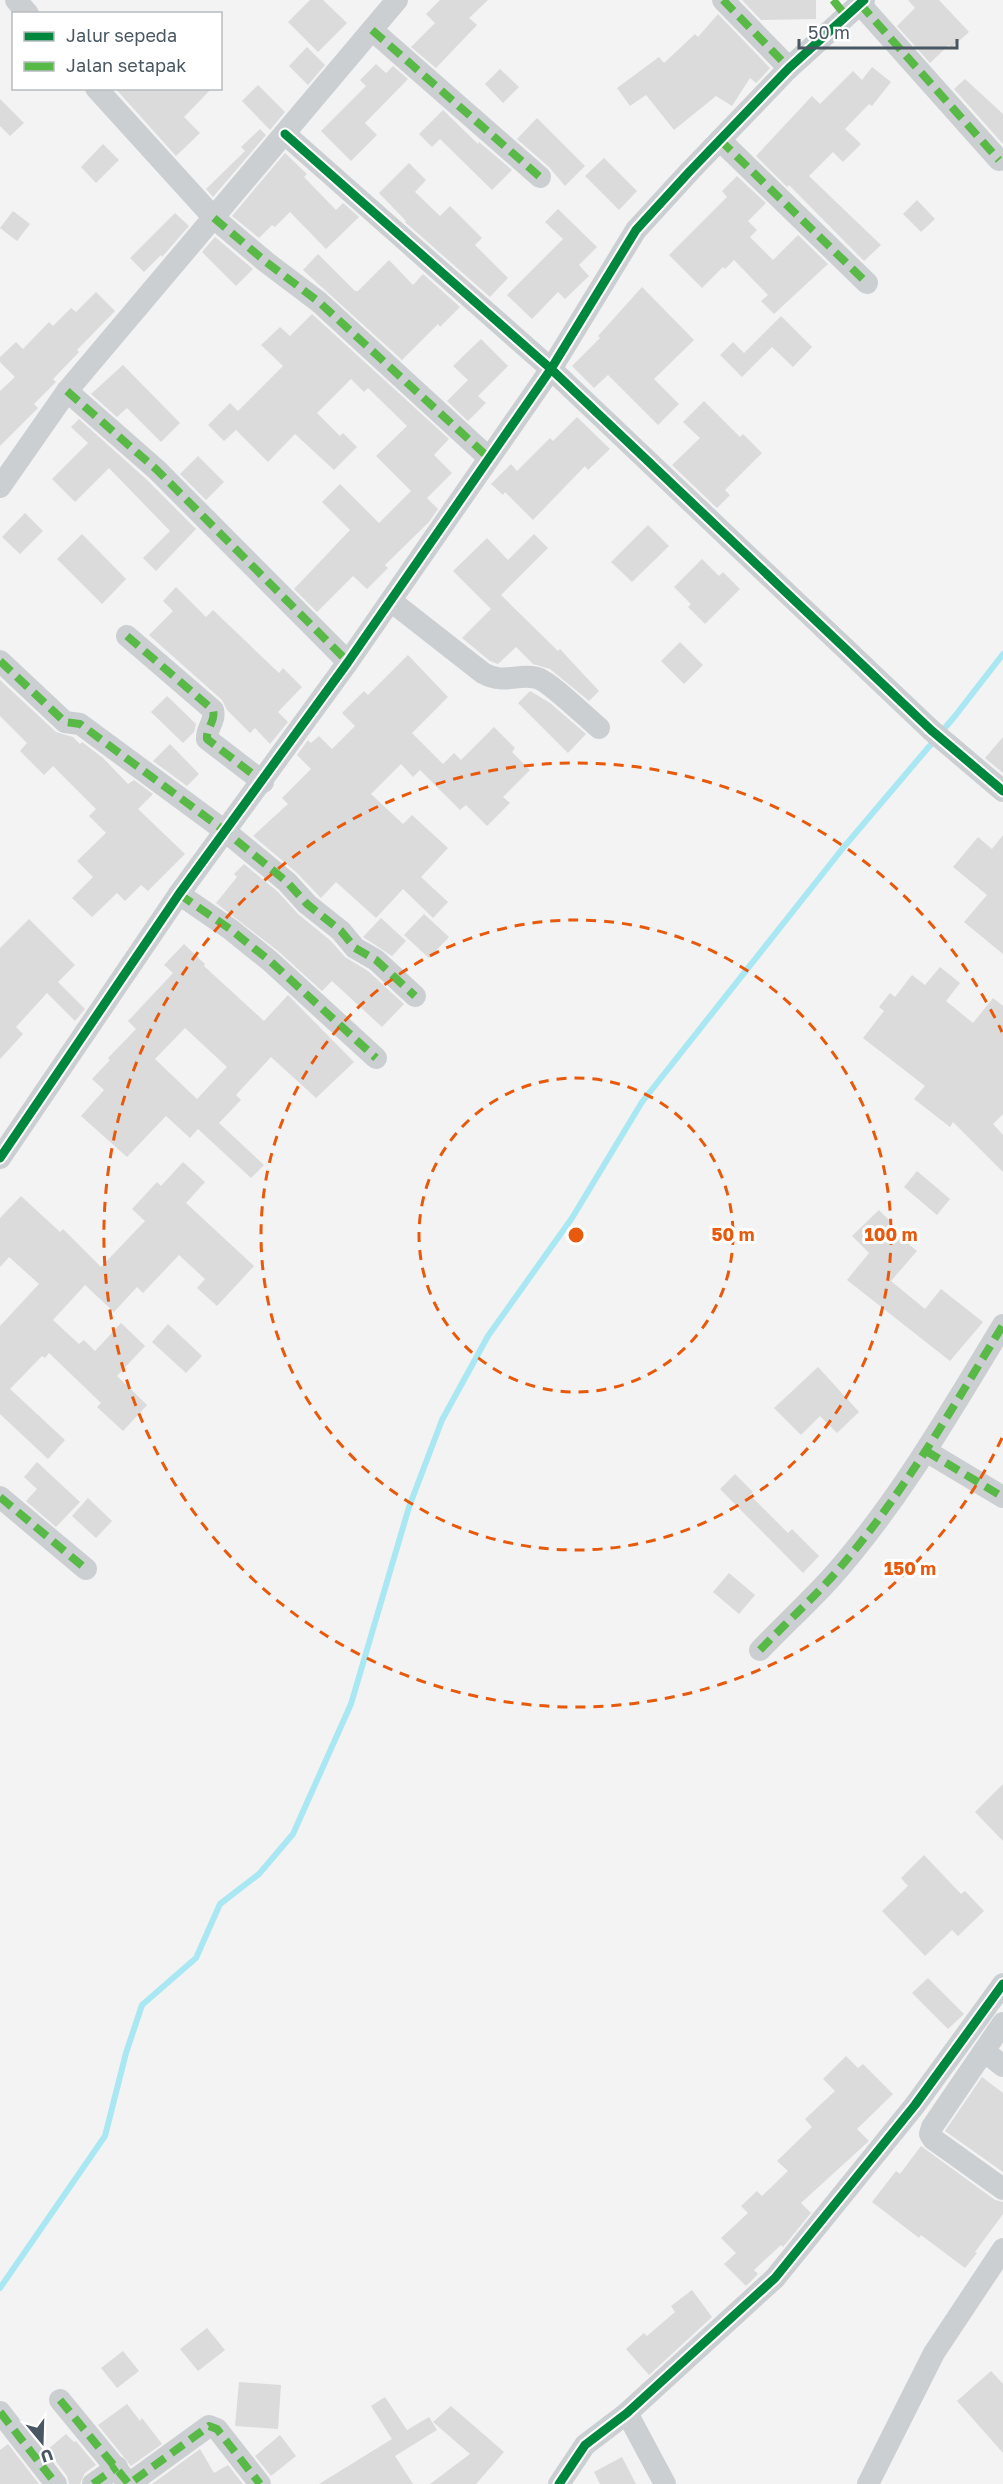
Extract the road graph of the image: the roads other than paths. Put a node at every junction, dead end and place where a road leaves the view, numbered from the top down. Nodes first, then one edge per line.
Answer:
1 (16, 0) edge
2 (397, 0) edge
3 (723, 0) edge
4 (851, 5) edge
5 (26, 12) edge
6 (372, 30) junction
7 (789, 68) junction
8 (98, 90) edge
9 (285, 134) junction
10 (720, 140) junction
11 (999, 160) dead end
12 (540, 177) dead end
13 (214, 218) junction
14 (867, 283) dead end
15 (551, 369) junction
16 (67, 391) junction
17 (489, 458) junction
18 (0, 487) edge
19 (391, 601) junction
20 (127, 636) dead end
21 (0, 661) edge
22 (348, 662) junction
23 (599, 728) dead end
24 (262, 782) junction
25 (1003, 791) edge
26 (225, 831) junction
27 (179, 894) junction
28 (415, 996) dead end
29 (376, 1058) dead end
30 (0, 1158) edge
31 (1003, 1325) edge
32 (926, 1451) junction
33 (0, 1497) edge
34 (1003, 1497) edge
35 (86, 1569) dead end
36 (759, 1650) dead end
37 (1003, 1984) edge
38 (1003, 2023) edge
39 (984, 2051) junction
40 (1003, 2066) edge
41 (1003, 2189) edge
42 (1003, 2249) edge
43 (60, 2400) dead end
44 (0, 2412) edge
45 (627, 2413) junction
46 (117, 2467) junction
47 (56, 2484) edge
48 (93, 2484) edge
49 (260, 2484) edge
50 (559, 2484) edge
51 (665, 2484) edge
52 (868, 2484) edge

1 - 5 street
2 - 6 street
3 - 7 street
4 - 7 street
4 - 11 street
6 - 9 street
6 - 12 street
7 - 10 street
8 - 13 street
9 - 13 street
9 - 15 street
10 - 14 street
10 - 15 street
13 - 16 street
13 - 17 street
15 - 17 street
15 - 25 street
16 - 18 street
16 - 22 street
17 - 19 street
19 - 22 street
19 - 23 street
20 - 24 street
21 - 26 street
22 - 24 street
24 - 26 street
26 - 27 street
26 - 28 street
27 - 29 street
27 - 30 street
31 - 32 street
32 - 34 street
32 - 36 street
33 - 35 street
37 - 45 street
38 - 39 street
39 - 40 street
39 - 41 street
42 - 52 street
43 - 46 street
44 - 47 street
45 - 50 street
45 - 51 street
46 - 48 street
46 - 49 street

